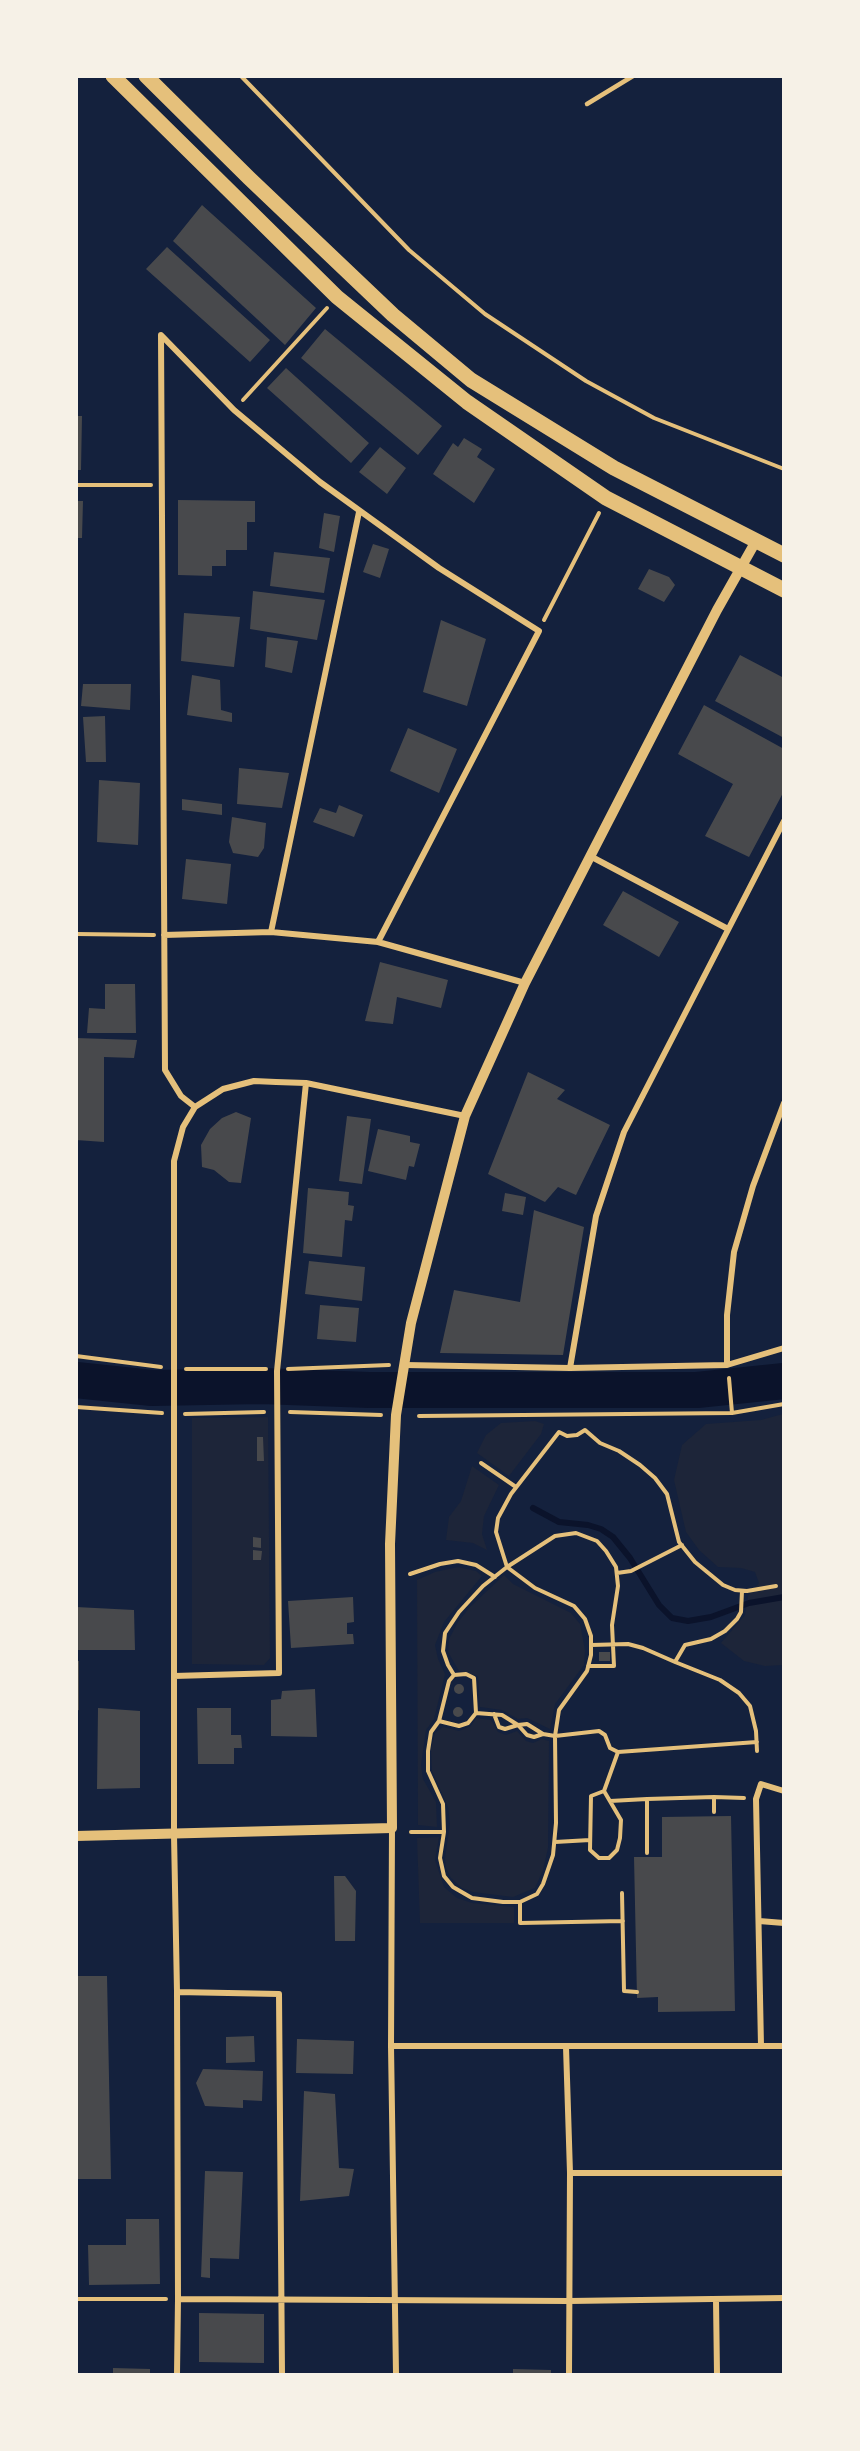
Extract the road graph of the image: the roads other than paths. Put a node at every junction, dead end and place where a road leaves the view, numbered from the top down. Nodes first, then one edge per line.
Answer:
1 (113, 76) edge
2 (146, 76) edge
3 (633, 76) edge
4 (587, 104) dead end
5 (359, 512) junction
6 (756, 541) junction
7 (783, 555) edge
8 (741, 568) junction
9 (783, 590) edge
10 (783, 821) edge
11 (590, 856) junction
12 (728, 929) junction
13 (271, 932) junction
14 (164, 935) junction
15 (378, 942) junction
16 (525, 983) junction
17 (306, 1083) junction
18 (783, 1103) edge
19 (195, 1107) junction
20 (465, 1116) junction
21 (783, 1348) edge
22 (405, 1366) junction
23 (728, 1366) junction
24 (570, 1368) junction
25 (174, 1676) junction
26 (783, 1791) edge
27 (392, 1828) junction
28 (174, 1835) junction
29 (76, 1836) edge
30 (759, 1921) junction
31 (783, 1923) edge
32 (177, 1992) junction
33 (391, 2046) junction
34 (761, 2046) junction
35 (783, 2046) edge
36 (566, 2047) junction
37 (783, 2172) edge
38 (570, 2173) junction
39 (783, 2298) edge
40 (178, 2300) junction
41 (716, 2300) junction
42 (282, 2301) junction
43 (395, 2301) junction
44 (569, 2301) junction
45 (177, 2374) edge
46 (282, 2374) edge
47 (396, 2374) edge
48 (569, 2374) edge
49 (717, 2374) edge

1 - 8 main road
2 - 6 main road
3 - 4 lane
5 - 13 street
5 - 14 street
5 - 15 street
6 - 7 main road
6 - 8 street
8 - 9 main road
8 - 11 street
10 - 12 street
11 - 12 street
11 - 16 street
12 - 24 street
13 - 14 street
13 - 15 street
14 - 19 street
15 - 16 street
16 - 20 street
17 - 19 street
17 - 20 street
17 - 25 street
18 - 23 street
19 - 25 street
20 - 22 street
21 - 23 street
22 - 24 street
22 - 27 street
23 - 24 street
25 - 28 street
26 - 30 street
27 - 28 street
27 - 33 street
28 - 29 street
28 - 32 street
30 - 31 street
30 - 34 street
32 - 40 street
32 - 42 street
33 - 36 street
33 - 43 street
34 - 35 street
34 - 36 street
36 - 38 street
37 - 38 street
38 - 44 street
39 - 41 street
40 - 42 street
40 - 45 street
41 - 44 street
41 - 49 street
42 - 43 street
42 - 46 street
43 - 44 street
43 - 47 street
44 - 48 street

